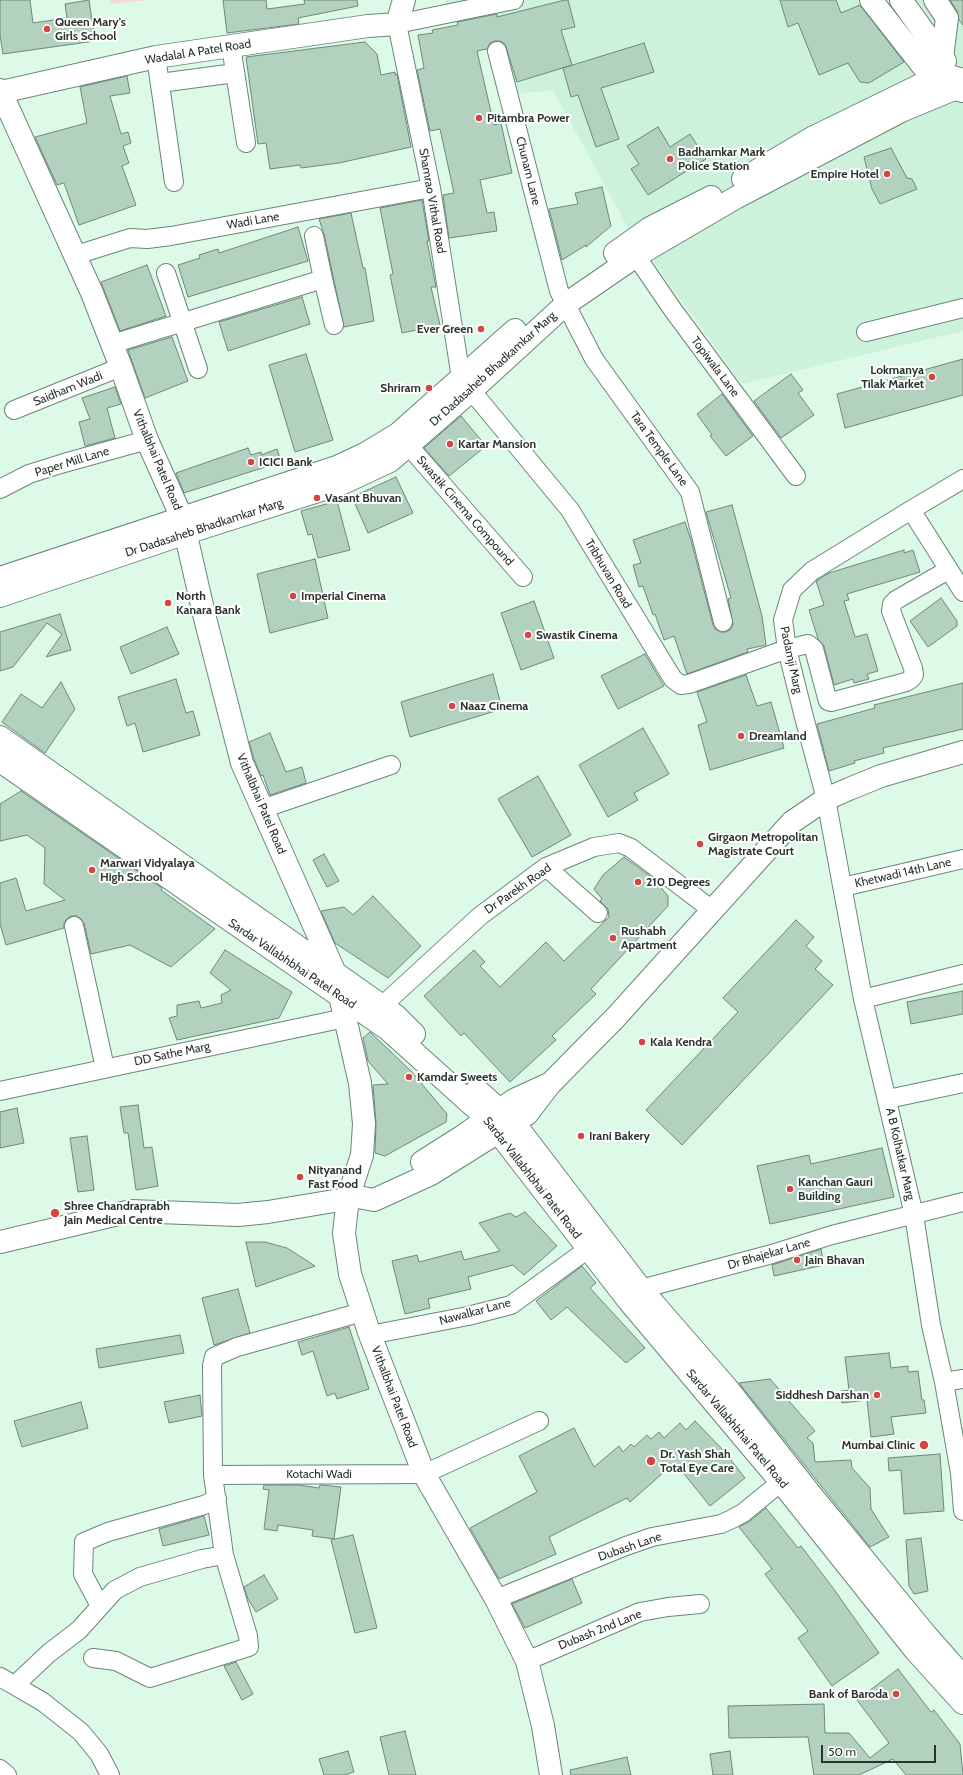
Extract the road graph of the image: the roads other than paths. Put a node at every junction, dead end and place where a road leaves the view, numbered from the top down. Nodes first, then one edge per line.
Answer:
1 (404, 0) edge
2 (513, 0) edge
3 (871, 0) edge
4 (901, 0) edge
5 (935, 0) edge
6 (397, 24) junction
7 (231, 46) junction
8 (498, 51) dead end
9 (156, 57) junction
10 (235, 73) junction
11 (951, 76) edge
12 (160, 83) junction
13 (0, 91) edge
14 (246, 143) dead end
15 (174, 182) dead end
16 (431, 188) junction
17 (314, 236) dead end
18 (76, 255) junction
19 (636, 256) junction
20 (166, 273) dead end
21 (323, 279) junction
22 (563, 298) junction
23 (963, 308) edge
24 (183, 323) junction
25 (334, 325) dead end
26 (866, 332) dead end
27 (112, 344) junction
28 (121, 367) junction
29 (198, 370) dead end
30 (466, 384) junction
31 (14, 410) dead end
32 (147, 440) junction
33 (408, 445) junction
34 (796, 476) dead end
35 (963, 479) edge
36 (0, 489) edge
37 (911, 510) junction
38 (184, 526) junction
39 (948, 570) junction
40 (0, 578) edge
41 (523, 578) dead end
42 (963, 592) edge
43 (0, 596) edge
44 (722, 622) dead end
45 (787, 649) junction
46 (0, 737) edge
47 (963, 752) edge
48 (391, 765) dead end
49 (4, 767) edge
50 (826, 799) junction
51 (262, 809) junction
52 (963, 860) edge
53 (546, 867) junction
54 (843, 887) junction
55 (712, 910) junction
56 (598, 913) dead end
57 (74, 926) dead end
58 (336, 974) junction
59 (963, 974) edge
60 (340, 996) junction
61 (863, 999) junction
62 (382, 1006) junction
63 (345, 1018) junction
64 (105, 1068) junction
65 (963, 1084) edge
66 (0, 1091) edge
67 (888, 1099) junction
68 (500, 1121) junction
69 (353, 1198) junction
70 (963, 1202) edge
71 (914, 1215) junction
72 (0, 1242) edge
73 (588, 1249) junction
74 (635, 1294) junction
75 (362, 1312) junction
76 (370, 1335) junction
77 (963, 1379) edge
78 (944, 1382) junction
79 (539, 1421) dead end
80 (962, 1473) edge
81 (213, 1474) junction
82 (424, 1474) junction
83 (781, 1482) junction
84 (217, 1499) junction
85 (963, 1511) edge
86 (224, 1555) junction
87 (496, 1599) junction
88 (700, 1604) dead end
89 (100, 1606) junction
90 (93, 1658) dead end
91 (527, 1661) junction
92 (963, 1677) edge
93 (7, 1681) edge
94 (963, 1703) edge
95 (0, 1769) edge
96 (7, 1775) edge
97 (110, 1775) edge
98 (551, 1775) edge

1 - 6 main road
2 - 6 street
3 - 11 main road
4 - 11 main road
5 - 11 main road
6 - 7 main road, Wadalal A Patel Road
6 - 16 street, Shamrao Vithal Road
7 - 9 main road, Wadalal A Patel Road
7 - 10 street
8 - 22 street, Chunam Lane
9 - 12 street
9 - 13 main road, Wadalal A Patel Road
10 - 12 street
10 - 14 street
11 - 19 main road, Dr Dadasaheb Bhadkamkar Marg
11 - 22 main road, Dr Dadasaheb Bhadkamkar Marg
12 - 15 street
13 - 18 main road, Vithalbhai Patel Road
16 - 18 street, Wadi Lane
16 - 30 street, Shamrao Vithal Road
17 - 21 street
18 - 27 main road, Vithalbhai Patel Road
19 - 22 main road, Dr Dadasaheb Bhadkamkar Marg
19 - 34 street, Topiwala Lane
20 - 24 street
21 - 24 street
21 - 25 street
22 - 30 main road, Dr Dadasaheb Bhadkamkar Marg
22 - 44 street, Tara Temple Lane
23 - 26 street
24 - 27 street
24 - 29 street
27 - 28 main road, Vithalbhai Patel Road
28 - 31 street, Saidham Wadi
28 - 32 main road, Vithalbhai Patel Road
30 - 33 main road, Dr Dadasaheb Bhadkamkar Marg
30 - 38 main road, Dr Dadasaheb Bhadkamkar Marg
30 - 45 street, Tribhuvan Road
32 - 36 street, Paper Mill Lane
32 - 38 main road, Vithalbhai Patel Road
33 - 38 main road, Dr Dadasaheb Bhadkamkar Marg
33 - 41 street, Swastik Cinema Compound
35 - 37 street, Padamji Marg
37 - 39 street
37 - 45 street, Padamji Marg
38 - 40 main road, Dr Dadasaheb Bhadkamkar Marg
38 - 43 main road, Dr Dadasaheb Bhadkamkar Marg
38 - 51 main road, Vithalbhai Patel Road
39 - 42 street
39 - 45 street, Tribhuvan Road
45 - 50 street, Padamji Marg
46 - 58 main road, Sardar Vallabhbhai Patel Road
47 - 50 main road
48 - 51 street
49 - 60 main road, Sardar Vallabhbhai Patel Road
50 - 54 street, A B Kolhatkar Marg
50 - 55 main road
51 - 58 main road, Vithalbhai Patel Road
52 - 54 street, Khetwadi 14th Lane
53 - 55 street, Dr Parekh Road
53 - 56 street
53 - 62 street, Dr Parekh Road
54 - 61 street, A B Kolhatkar Marg
55 - 68 main road
57 - 64 street
58 - 62 main road, Sardar Vallabhbhai Patel Road
59 - 61 street
60 - 63 main road, Vithalbhai Patel Road
60 - 68 main road, Sardar Vallabhbhai Patel Road
61 - 67 street, A B Kolhatkar Marg
62 - 68 main road, Sardar Vallabhbhai Patel Road
63 - 64 street, DD Sathe Marg
63 - 69 main road, Vithalbhai Patel Road
64 - 66 street, DD Sathe Marg
65 - 67 street
67 - 71 street, A B Kolhatkar Marg
68 - 69 main road
68 - 73 main road, Sardar Vallabhbhai Patel Road
68 - 74 main road, Sardar Vallabhbhai Patel Road
69 - 72 main road
69 - 75 main road, Vithalbhai Patel Road
70 - 71 street, Dr Bhajekar Lane
71 - 74 street, Dr Bhajekar Lane
71 - 78 street, A B Kolhatkar Marg
73 - 74 main road, Sardar Vallabhbhai Patel Road
73 - 76 street, Nawalkar Lane
74 - 83 main road, Sardar Vallabhbhai Patel Road
74 - 92 main road, Sardar Vallabhbhai Patel Road
75 - 76 main road, Vithalbhai Patel Road
75 - 81 street
76 - 82 main road, Vithalbhai Patel Road
77 - 78 street
78 - 80 street, A B Kolhatkar Marg
79 - 82 street
80 - 85 street, A B Kolhatkar Marg
81 - 82 street, Kotachi Wadi
81 - 84 street
82 - 87 main road, Vithalbhai Patel Road
83 - 87 street, Dubash Lane
83 - 94 main road, Sardar Vallabhbhai Patel Road
84 - 86 street
84 - 89 street
86 - 89 street
86 - 90 street
87 - 91 main road, Vithalbhai Patel Road
88 - 91 street, Dubash 2nd Lane
89 - 93 street
91 - 98 main road, Vithalbhai Patel Road
93 - 97 street
95 - 96 street

